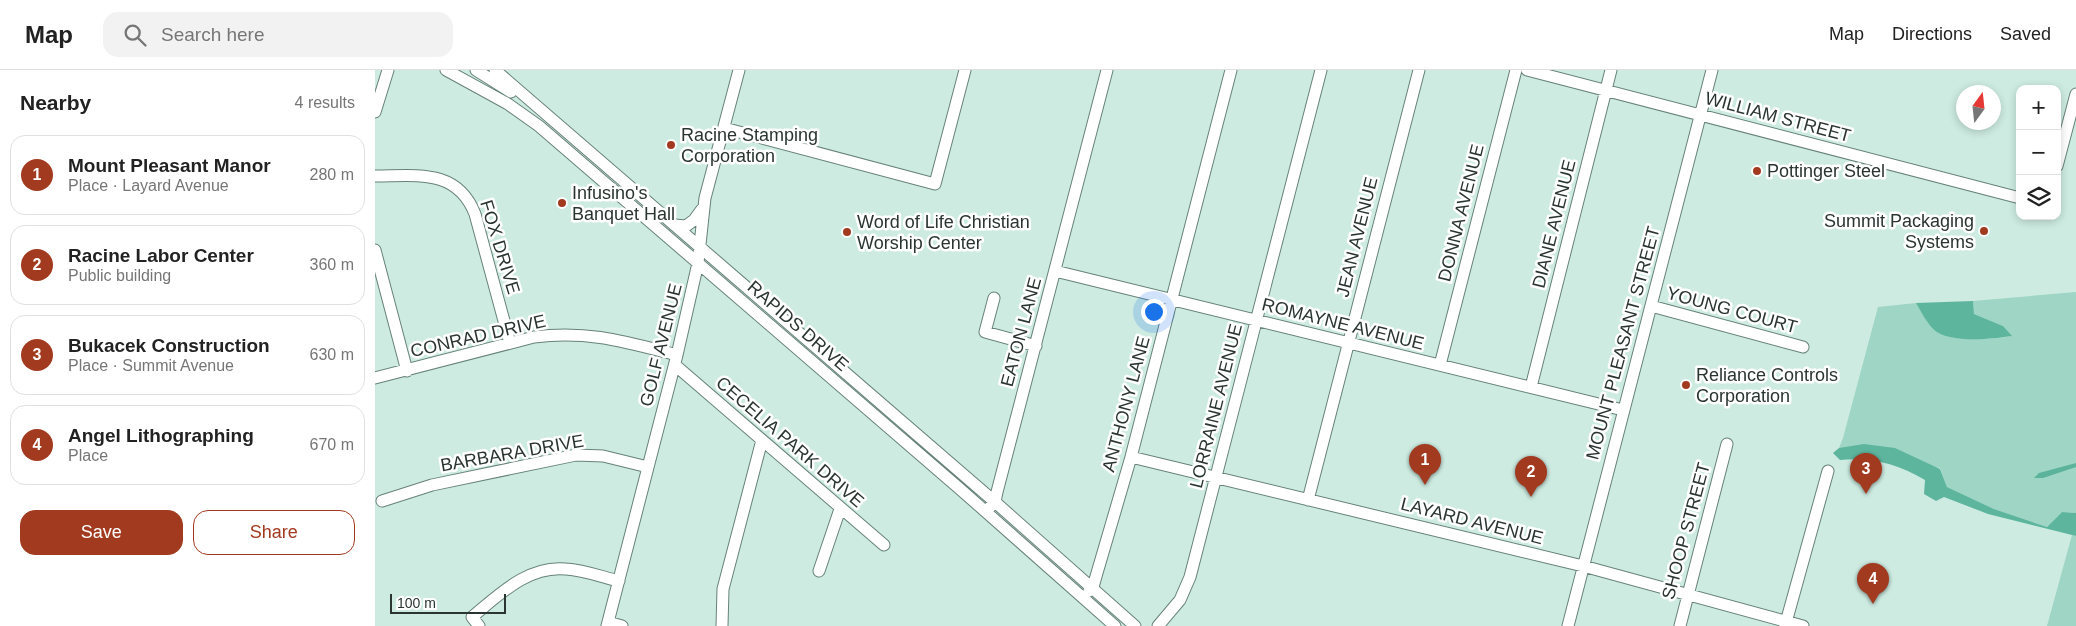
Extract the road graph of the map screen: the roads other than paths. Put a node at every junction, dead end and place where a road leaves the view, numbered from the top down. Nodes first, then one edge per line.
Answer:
1 (388, 70) edge
2 (446, 70) edge
3 (495, 70) edge
4 (739, 70) edge
5 (965, 70) edge
6 (1107, 70) edge
7 (1231, 70) edge
8 (1321, 70) edge
9 (1419, 70) edge
10 (1516, 70) edge
11 (1527, 70) edge
12 (1611, 70) edge
13 (1712, 70) edge
14 (480, 73) edge
15 (479, 87) junction
16 (1605, 90) junction
17 (2076, 94) edge
18 (542, 111) junction
19 (375, 112) edge
20 (1701, 115) junction
21 (724, 128) junction
22 (569, 135) junction
23 (561, 145) junction
24 (2061, 151) edge
25 (375, 176) edge
26 (624, 182) junction
27 (617, 193) junction
28 (2016, 197) edge
29 (703, 208) junction
30 (674, 225) junction
31 (700, 247) junction
32 (375, 250) edge
33 (698, 263) junction
34 (1055, 271) junction
35 (749, 290) junction
36 (994, 298) dead end
37 (740, 300) junction
38 (1172, 300) junction
39 (1651, 306) junction
40 (770, 308) junction
41 (761, 318) junction
42 (1256, 320) junction
43 (809, 341) junction
44 (510, 343) junction
45 (1348, 343) junction
46 (1036, 346) junction
47 (1803, 347) dead end
48 (800, 352) junction
49 (676, 360) junction
50 (1440, 365) junction
51 (407, 371) junction
52 (375, 378) edge
53 (858, 384) junction
54 (1531, 387) junction
55 (850, 394) junction
56 (1623, 410) junction
57 (913, 431) junction
58 (762, 440) junction
59 (905, 441) junction
60 (1727, 444) dead end
61 (1131, 457) junction
62 (648, 467) junction
63 (1828, 471) dead end
64 (1216, 477) junction
65 (1308, 500) junction
66 (382, 501) dead end
67 (995, 502) junction
68 (840, 509) junction
69 (986, 512) junction
70 (884, 545) dead end
71 (1583, 566) junction
72 (819, 571) dead end
73 (619, 581) junction
74 (1093, 587) junction
75 (1688, 596) junction
76 (1083, 598) junction
77 (608, 624) edge
78 (1786, 624) edge
79 (479, 626) edge
80 (622, 626) edge
81 (722, 626) edge
82 (1115, 626) edge
83 (1135, 626) edge
84 (1157, 626) edge
85 (1568, 626) edge
86 (1680, 626) edge
87 (1803, 626) edge

1 - 19 street
2 - 15 street, RAPIDS DRIVE
3 - 18 street, RAPIDS DRIVE
4 - 21 street, GOLF AVENUE
5 - 21 street
6 - 34 street, EATON LANE
7 - 38 street, ANTHONY LANE
8 - 42 street, LORRAINE AVENUE
9 - 45 street, JEAN AVENUE
10 - 50 street, DONNA AVENUE
11 - 16 street, WILLIAM STREET
12 - 16 street, DIANE AVENUE
13 - 20 street, MOUNT PLEASANT STREET
14 - 15 street
14 - 18 street
15 - 23 street, RAPIDS DRIVE
16 - 20 street, WILLIAM STREET
16 - 54 street, DIANE AVENUE
17 - 24 street
18 - 22 street, RAPIDS DRIVE
20 - 28 street, WILLIAM STREET
20 - 39 street, MOUNT PLEASANT STREET
21 - 29 street, GOLF AVENUE
22 - 23 street
22 - 26 street, RAPIDS DRIVE
23 - 27 street, RAPIDS DRIVE
25 - 44 street, FOX DRIVE
26 - 27 street
26 - 30 street, RAPIDS DRIVE
27 - 33 street, RAPIDS DRIVE
29 - 30 street
29 - 31 street, GOLF AVENUE
30 - 31 street, RAPIDS DRIVE
31 - 33 street, GOLF AVENUE
31 - 35 street, RAPIDS DRIVE
32 - 51 street
33 - 37 street, RAPIDS DRIVE
33 - 49 street, GOLF AVENUE
34 - 38 street, ROMAYNE AVENUE
34 - 46 street, EATON LANE
35 - 37 street
35 - 40 street, RAPIDS DRIVE
36 - 46 street
37 - 41 street, RAPIDS DRIVE
38 - 42 street, ROMAYNE AVENUE
38 - 61 street, ANTHONY LANE
39 - 47 street, YOUNG COURT
39 - 56 street, MOUNT PLEASANT STREET
40 - 41 street
40 - 43 street, RAPIDS DRIVE
41 - 48 street, RAPIDS DRIVE
42 - 45 street, ROMAYNE AVENUE
42 - 64 street, LORRAINE AVENUE
43 - 48 street
43 - 53 street, RAPIDS DRIVE
44 - 49 street, CONRAD DRIVE
44 - 51 street, CONRAD DRIVE
45 - 50 street, ROMAYNE AVENUE
45 - 65 street, JEAN AVENUE
46 - 67 street, EATON LANE
48 - 55 street, RAPIDS DRIVE
49 - 58 street, CECELIA PARK DRIVE
49 - 62 street, GOLF AVENUE
50 - 54 street, ROMAYNE AVENUE
51 - 52 street, CONRAD DRIVE
53 - 55 street
53 - 57 street, RAPIDS DRIVE
54 - 56 street, ROMAYNE AVENUE
55 - 59 street, RAPIDS DRIVE
56 - 71 street, MOUNT PLEASANT STREET
57 - 59 street
57 - 67 street, RAPIDS DRIVE
58 - 68 street, CECELIA PARK DRIVE
58 - 81 street
59 - 69 street, RAPIDS DRIVE
60 - 75 street, SHOOP STREET
61 - 64 street, LAYARD AVENUE
61 - 74 street, ANTHONY LANE
62 - 66 street, BARBARA DRIVE
62 - 73 street, GOLF AVENUE
63 - 78 street
64 - 65 street, LAYARD AVENUE
64 - 84 street, LORRAINE AVENUE
65 - 71 street, LAYARD AVENUE
67 - 69 street, EATON LANE
67 - 74 street, RAPIDS DRIVE
68 - 70 street, CECELIA PARK DRIVE
68 - 72 street
69 - 76 street, RAPIDS DRIVE
71 - 75 street, LAYARD AVENUE
71 - 85 street, MOUNT PLEASANT STREET
73 - 77 street, GOLF AVENUE
73 - 79 street
74 - 76 street, ANTHONY LANE
74 - 83 street, RAPIDS DRIVE
75 - 78 street, LAYARD AVENUE
75 - 86 street, SHOOP STREET
76 - 82 street, RAPIDS DRIVE
77 - 80 street
78 - 87 street, LAYARD AVENUE

